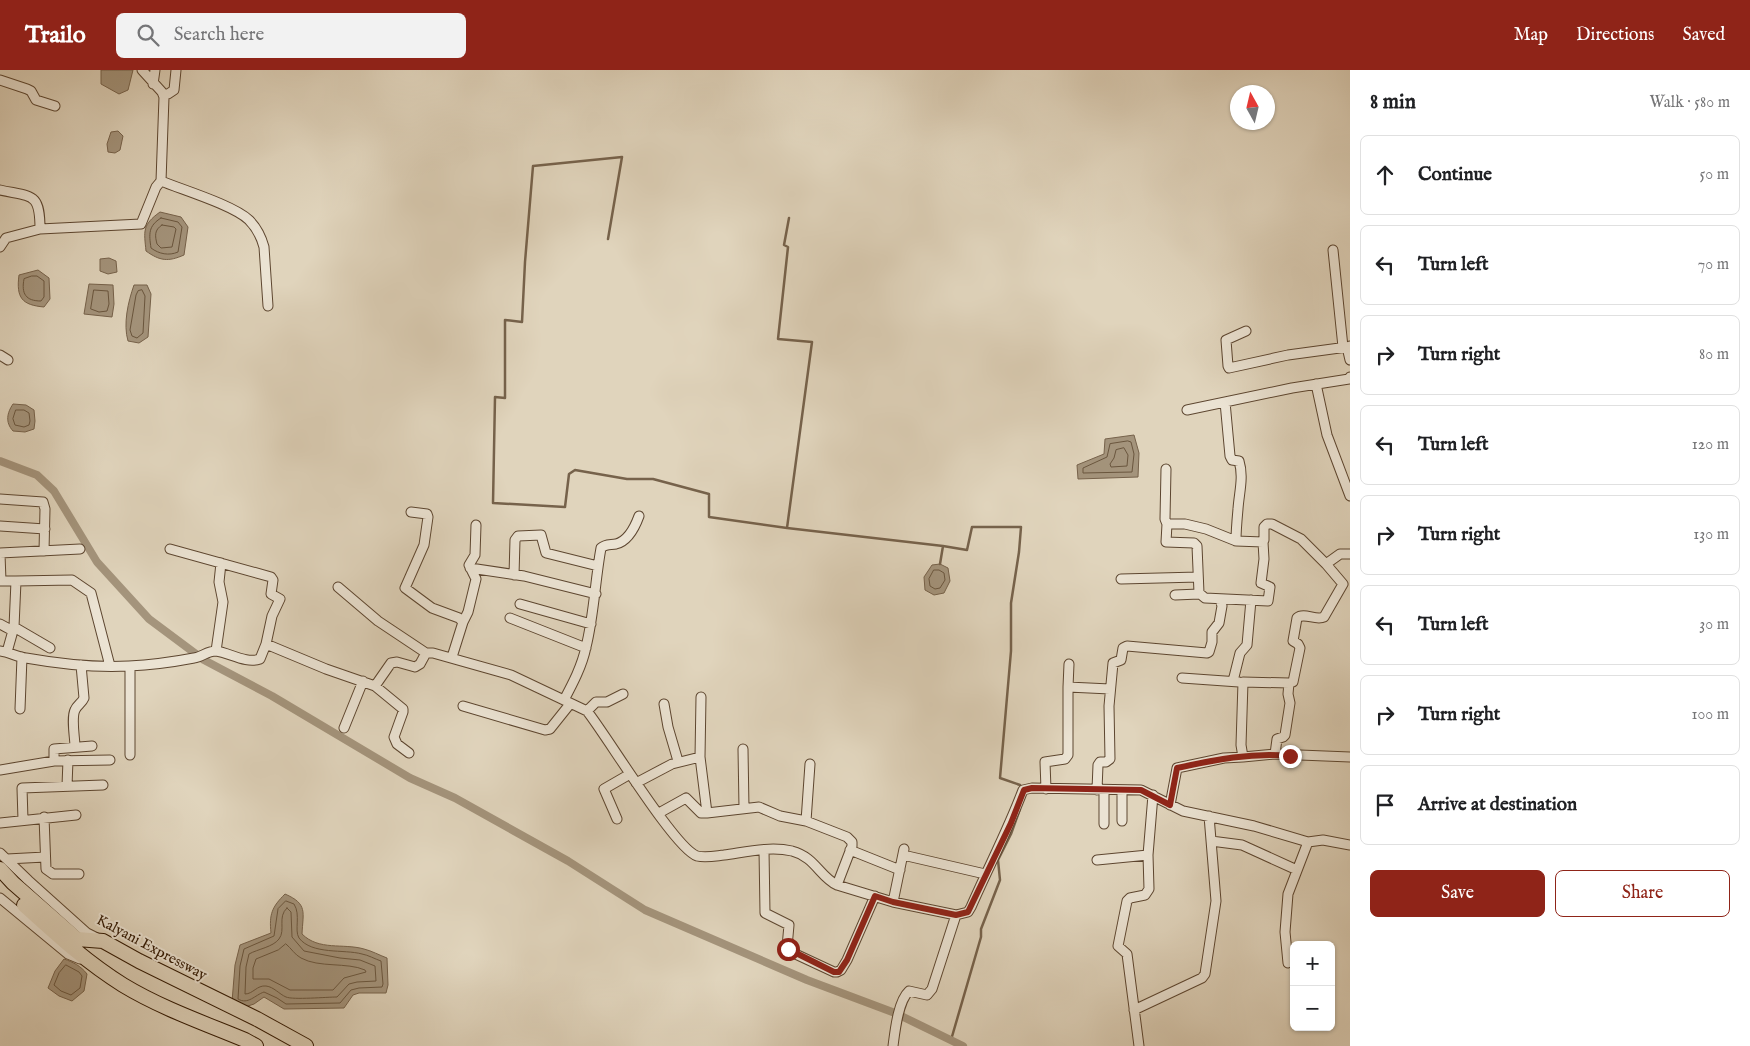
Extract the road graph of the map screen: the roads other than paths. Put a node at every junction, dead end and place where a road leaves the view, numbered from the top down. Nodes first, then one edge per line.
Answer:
1 (4, 70) edge
2 (142, 70) edge
3 (155, 70) edge
4 (176, 70) edge
5 (0, 76) edge
6 (0, 80) edge
7 (153, 84) junction
8 (163, 94) junction
9 (55, 106) dead end
10 (161, 181) junction
11 (0, 190) edge
12 (40, 229) junction
13 (0, 247) edge
14 (1333, 250) dead end
15 (268, 306) dead end
16 (1246, 331) dead end
17 (1347, 347) edge
18 (1350, 360) edge
19 (1350, 378) edge
20 (1316, 384) junction
21 (1224, 402) junction
22 (1187, 410) dead end
23 (1166, 469) dead end
24 (1350, 496) edge
25 (0, 499) edge
26 (411, 512) dead end
27 (639, 516) dead end
28 (1167, 524) junction
29 (476, 525) dead end
30 (0, 526) edge
31 (46, 528) junction
32 (1236, 541) junction
33 (1263, 542) junction
34 (80, 549) dead end
35 (170, 549) dead end
36 (44, 551) junction
37 (0, 553) edge
38 (1350, 554) edge
39 (220, 563) junction
40 (1326, 564) junction
41 (598, 566) junction
42 (470, 568) junction
43 (514, 575) junction
44 (1198, 577) junction
45 (1121, 579) dead end
46 (16, 581) junction
47 (338, 587) dead end
48 (596, 594) junction
49 (1200, 594) junction
50 (1175, 595) dead end
51 (1220, 598) junction
52 (1252, 600) junction
53 (520, 604) dead end
54 (510, 618) dead end
55 (464, 622) junction
56 (0, 624) edge
57 (591, 624) junction
58 (13, 629) junction
59 (266, 644) junction
60 (50, 648) dead end
61 (586, 648) junction
62 (4, 652) edge
63 (211, 652) junction
64 (426, 653) junction
65 (452, 657) junction
66 (22, 658) junction
67 (1069, 664) dead end
68 (81, 665) junction
69 (110, 666) junction
70 (130, 666) junction
71 (1182, 678) dead end
72 (363, 681) junction
73 (1233, 681) junction
74 (1243, 682) junction
75 (1289, 683) junction
76 (375, 686) junction
77 (1068, 687) junction
78 (1110, 689) junction
79 (623, 694) dead end
80 (700, 697) dead end
81 (567, 702) junction
82 (664, 704) dead end
83 (463, 706) dead end
84 (20, 709) dead end
85 (587, 712) junction
86 (344, 728) dead end
87 (92, 746) dead end
88 (75, 747) junction
89 (743, 750) dead end
90 (409, 753) dead end
91 (130, 754) dead end
92 (1275, 754) junction
93 (700, 757) junction
94 (1243, 757) junction
95 (1350, 757) edge
96 (68, 760) junction
97 (110, 760) dead end
98 (54, 761) junction
99 (678, 762) junction
100 (810, 764) dead end
101 (0, 770) edge
102 (630, 774) junction
103 (636, 783) junction
104 (103, 785) dead end
105 (67, 786) junction
106 (1046, 789) junction
107 (1100, 790) junction
108 (1122, 790) junction
109 (1152, 795) junction
110 (1170, 805) junction
111 (744, 808) junction
112 (659, 813) junction
113 (707, 813) junction
114 (76, 814) dead end
115 (1209, 816) junction
116 (44, 817) junction
117 (617, 819) dead end
118 (23, 820) junction
119 (806, 821) junction
120 (1122, 821) dead end
121 (0, 823) edge
122 (1104, 824) dead end
123 (1211, 842) junction
124 (1308, 842) junction
125 (1350, 845) edge
126 (764, 850) junction
127 (850, 850) junction
128 (1148, 855) junction
129 (45, 857) junction
130 (2, 860) edge
131 (1098, 860) dead end
132 (900, 870) junction
133 (1296, 870) junction
134 (79, 874) dead end
135 (985, 874) junction
136 (0, 883) edge
137 (837, 885) junction
138 (875, 896) junction
139 (0, 898) edge
140 (893, 902) junction
141 (956, 915) junction
142 (103, 941) junction
143 (1288, 964) dead end
144 (92, 965) junction
145 (1134, 1010) junction
146 (256, 1046) edge
147 (306, 1046) edge
148 (893, 1046) edge
149 (1139, 1046) edge

1 - 5 street
2 - 7 street
3 - 7 street
4 - 8 street
6 - 9 street
7 - 8 street
8 - 10 street
10 - 12 street
10 - 15 street
11 - 12 street
12 - 13 street
14 - 17 street
16 - 17 street
17 - 18 street
19 - 20 street
20 - 21 street
20 - 24 street
21 - 22 street
21 - 32 street
23 - 28 street
25 - 31 street
26 - 55 street
27 - 41 street
28 - 32 street
28 - 44 street
29 - 42 street
30 - 31 street
31 - 36 street
32 - 33 street
33 - 40 street
33 - 52 street
34 - 36 street
35 - 39 street
36 - 37 street
37 - 46 street
38 - 40 street
39 - 59 street
39 - 63 street
40 - 75 street
41 - 43 street
41 - 48 street
42 - 43 street
42 - 55 street
43 - 48 street
44 - 45 street
44 - 49 street
46 - 58 street
46 - 69 street
47 - 64 street
48 - 57 street
49 - 50 street
49 - 51 street
51 - 52 street
51 - 78 street
52 - 73 street
53 - 57 street
54 - 61 street
55 - 65 street
56 - 58 street
57 - 61 street
58 - 60 street
58 - 62 street
59 - 63 street
59 - 72 street
61 - 81 street
62 - 66 street
63 - 70 street
64 - 65 street
64 - 76 street
65 - 81 street
66 - 68 street
66 - 84 street
67 - 77 street
68 - 69 street
68 - 88 street
69 - 70 street
70 - 91 street
71 - 73 street
72 - 76 street
72 - 86 street
73 - 74 street
74 - 75 street
74 - 94 street
75 - 92 street
76 - 90 street
77 - 78 street
77 - 106 street
78 - 107 street
79 - 85 street
80 - 93 street
81 - 83 street
81 - 85 street
82 - 99 street
85 - 102 street
87 - 88 street
88 - 98 street
89 - 111 street
92 - 94 street
92 - 95 street
93 - 99 street
93 - 113 street
94 - 110 street
96 - 97 street
96 - 98 street
96 - 105 street
98 - 101 street
99 - 103 street
100 - 119 street
102 - 103 street
102 - 117 street
103 - 112 street
104 - 105 street
105 - 118 street
106 - 107 street
106 - 135 street
107 - 108 street
107 - 122 street
108 - 109 street
108 - 120 street
109 - 110 street
109 - 128 street
110 - 115 street
111 - 113 street
111 - 119 street
112 - 113 street
112 - 126 street
114 - 116 street
115 - 123 street
115 - 124 street
116 - 118 street
116 - 129 street
118 - 121 street
119 - 127 street
123 - 133 street
123 - 145 street
124 - 125 street
124 - 133 street
126 - 137 street
126 - 138 street
127 - 132 street
127 - 137 street
128 - 131 street
128 - 145 street
129 - 130 street
129 - 134 street
130 - 142 street, Kalyani Expressway
130 - 142 highway, Kalyani Expressway
132 - 135 street
132 - 140 street
133 - 143 street
135 - 141 street
136 - 144 highway
137 - 138 street
138 - 140 street
139 - 144 street
140 - 141 street
141 - 148 street
142 - 147 highway, Kalyani Expressway
144 - 146 highway
145 - 149 street

